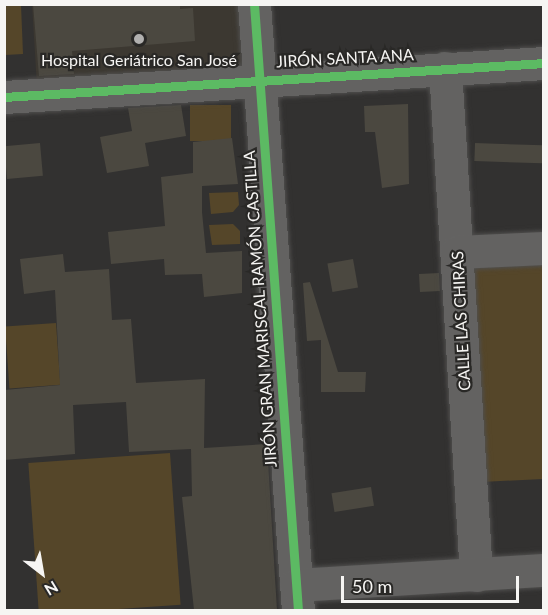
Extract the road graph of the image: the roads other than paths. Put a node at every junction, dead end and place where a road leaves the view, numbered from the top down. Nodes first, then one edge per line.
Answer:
1 (254, 4) edge
2 (543, 63) edge
3 (445, 68) junction
4 (259, 77) junction
5 (4, 97) edge
6 (543, 248) edge
7 (457, 252) junction
8 (543, 570) edge
9 (476, 575) junction
10 (297, 598) edge

1 - 4 street, JIRÓN GRAN MARISCAL RAMÓN CASTILLA
2 - 3 street, JIRÓN SANTA ANA
3 - 4 street, JIRÓN SANTA ANA
3 - 7 street, CALLE LAS CHIRAS
4 - 5 street, JIRÓN SANTA ANA
4 - 10 street, JIRÓN GRAN MARISCAL RAMÓN CASTILLA
6 - 7 street
7 - 9 street, CALLE LAS CHIRAS
8 - 9 street
9 - 10 street

